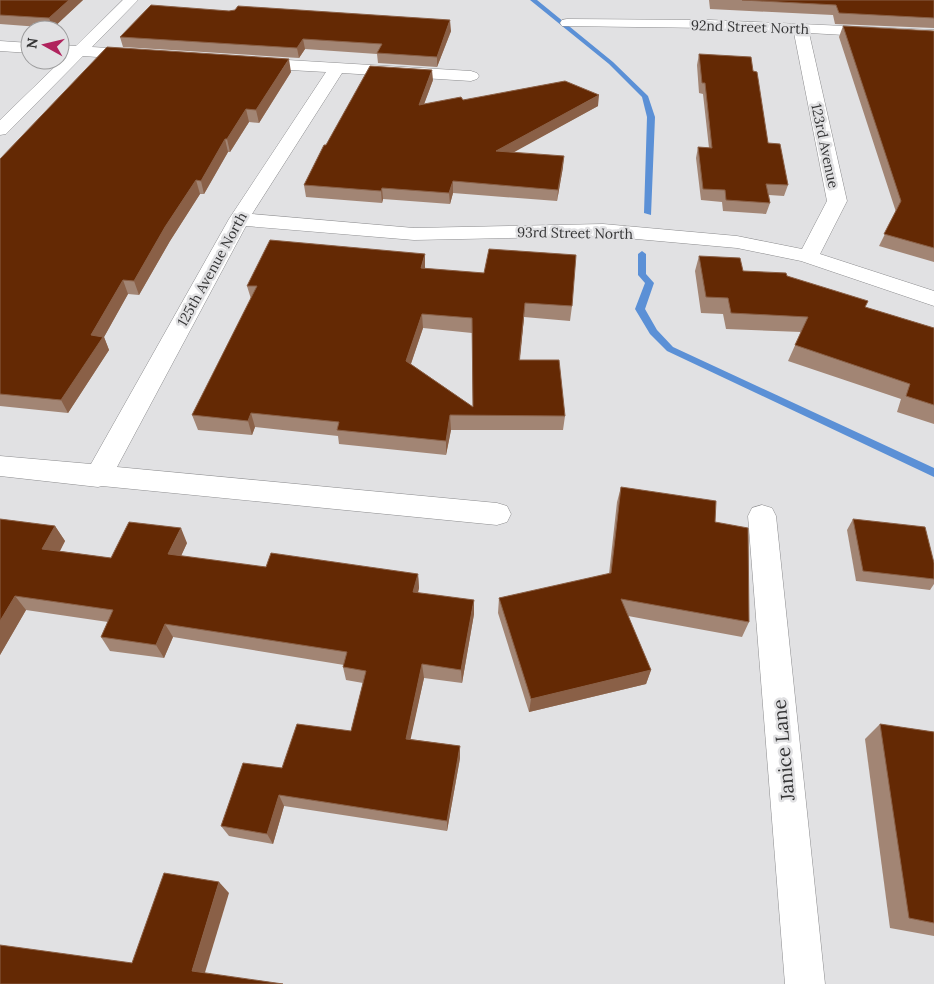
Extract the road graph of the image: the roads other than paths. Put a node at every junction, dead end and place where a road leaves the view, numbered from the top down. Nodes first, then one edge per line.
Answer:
1 (131, 0) edge
2 (567, 23) dead end
3 (801, 29) junction
4 (934, 35) edge
5 (0, 46) edge
6 (20, 47) edge
7 (70, 50) edge
8 (80, 51) junction
9 (159, 56) edge
10 (238, 62) edge
11 (337, 68) junction
12 (471, 76) dead end
13 (0, 130) edge
14 (238, 219) junction
15 (808, 258) junction
16 (934, 300) edge
17 (0, 466) edge
18 (98, 477) junction
19 (497, 514) dead end
20 (762, 516) dead end
21 (804, 984) edge

1 - 8 street
2 - 3 street, 92nd Street North
3 - 4 street, 92nd Street North
3 - 15 street, 123rd Avenue
5 - 6 street
7 - 8 street
8 - 9 street
8 - 13 street
10 - 11 street
11 - 12 street
11 - 14 street, 125th Avenue North
14 - 15 street, 93rd Street North
14 - 18 street, 125th Avenue North
15 - 16 street, 93rd Street North
17 - 18 street
18 - 19 street
20 - 21 street, Janice Lane

